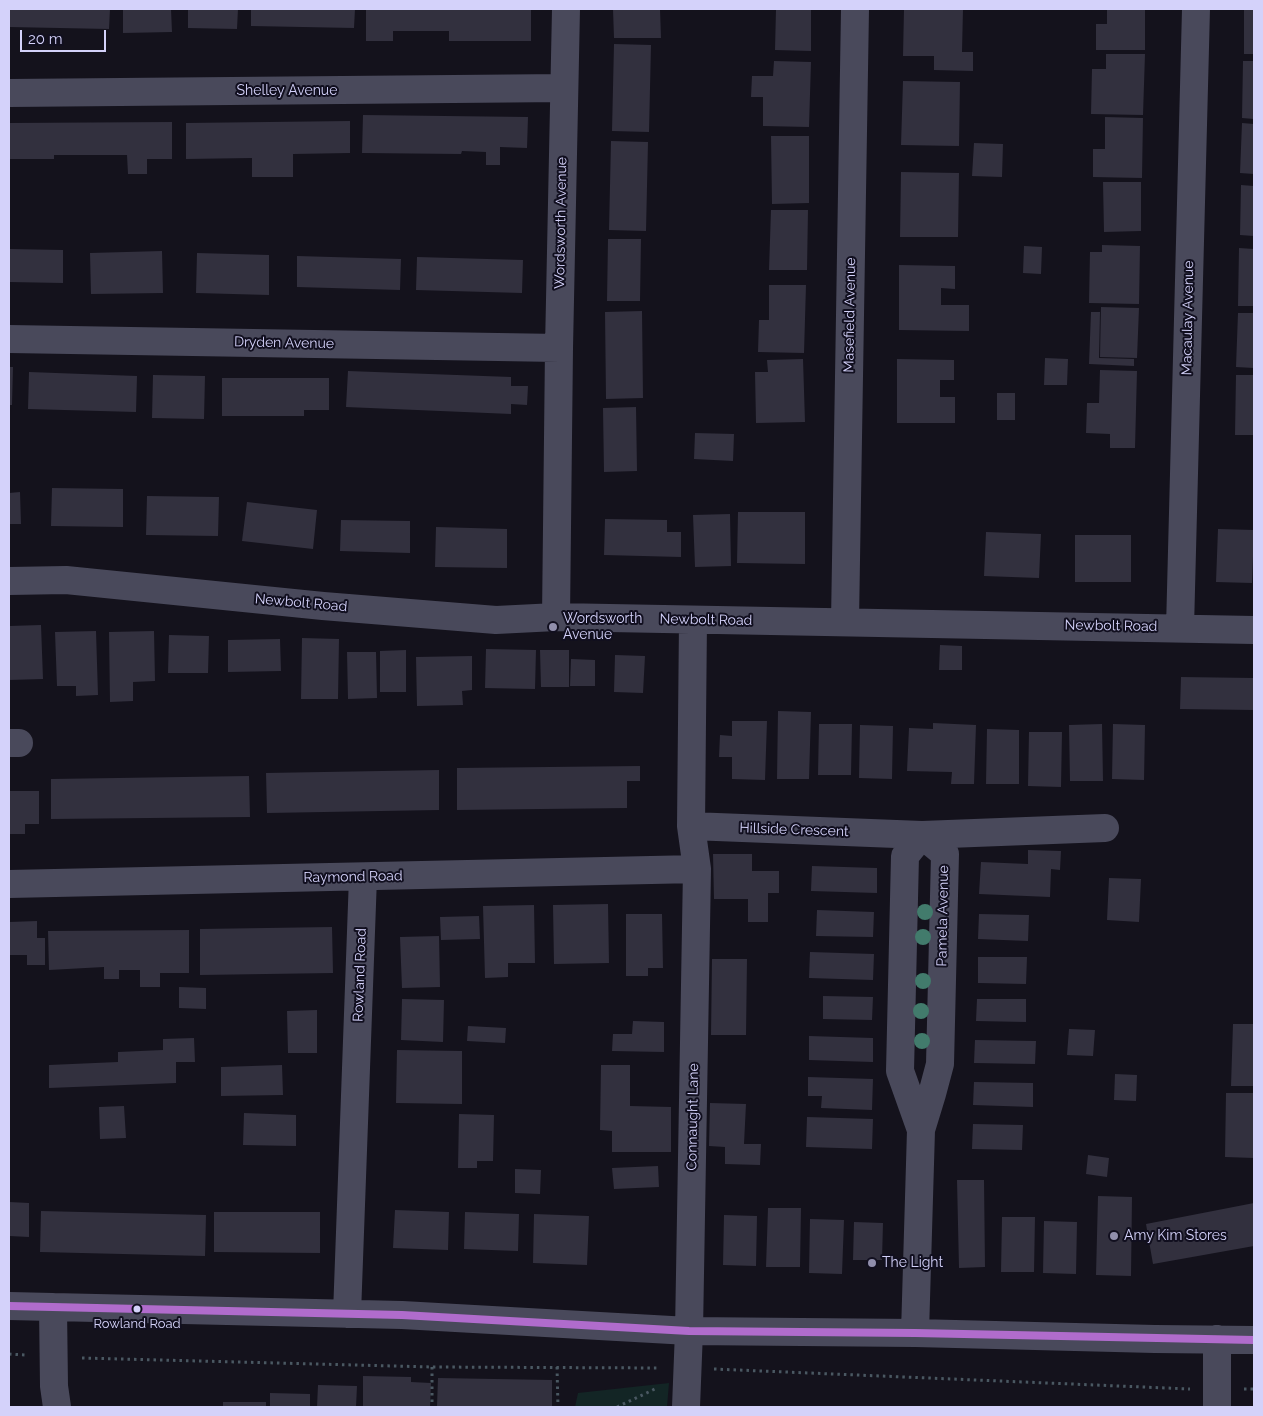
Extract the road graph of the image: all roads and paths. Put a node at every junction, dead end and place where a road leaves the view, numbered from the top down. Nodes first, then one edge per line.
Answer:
1 (566, 9) edge
2 (855, 9) edge
3 (1196, 9) edge
4 (564, 88) junction
5 (9, 93) edge
6 (9, 339) edge
7 (558, 348) junction
8 (9, 581) edge
9 (556, 617) junction
10 (693, 620) junction
11 (845, 621) junction
12 (1180, 628) junction
13 (1254, 630) edge
14 (691, 826) junction
15 (1105, 828) dead end
16 (922, 835) junction
17 (697, 870) junction
18 (363, 877) junction
19 (9, 884) edge
20 (921, 1130) junction
21 (9, 1306) edge
22 (52, 1307) junction
23 (347, 1314) junction
24 (690, 1331) junction
25 (915, 1333) junction
26 (1217, 1339) junction
27 (1254, 1340) edge
28 (9, 1354) edge
29 (54, 1357) junction
30 (432, 1367) junction
31 (557, 1367) junction
32 (678, 1368) junction
33 (1254, 1390) edge
34 (1216, 1398) edge
35 (57, 1407) edge
36 (432, 1407) edge
37 (558, 1407) edge
38 (618, 1407) edge
39 (686, 1407) edge

1 - 4 street, Wordsworth Avenue
2 - 11 street, Masefield Avenue
3 - 12 street, Macaulay Avenue
4 - 5 street, Shelley Avenue
4 - 7 street, Wordsworth Avenue
6 - 7 street, Dryden Avenue
7 - 9 street, Wordsworth Avenue
8 - 9 street, Newbolt Road
9 - 10 street, Newbolt Road
10 - 11 street, Newbolt Road
10 - 14 street
11 - 12 street, Newbolt Road
12 - 13 street, Newbolt Road
14 - 16 street, Hillside Crescent
14 - 17 street, Connaught Lane
15 - 16 street, Hillside Crescent
16 - 20 street, Pamela Avenue
16 - 20 street, Pamela Avenue
17 - 18 street, Raymond Road
17 - 24 street, Connaught Lane
18 - 19 street, Raymond Road
18 - 23 street, Rowland Road
20 - 25 street, Pamela Avenue
21 - 22 street
22 - 23 street
22 - 29 street
23 - 24 street
24 - 25 street
24 - 32 street, Connaught Lane
25 - 26 street
26 - 27 street
26 - 34 street
28 - 29 path
29 - 30 path
29 - 35 street
30 - 31 path
30 - 36 path
31 - 32 path
31 - 37 path
32 - 34 path
32 - 38 path
32 - 39 street, Connaught Lane
33 - 34 path

